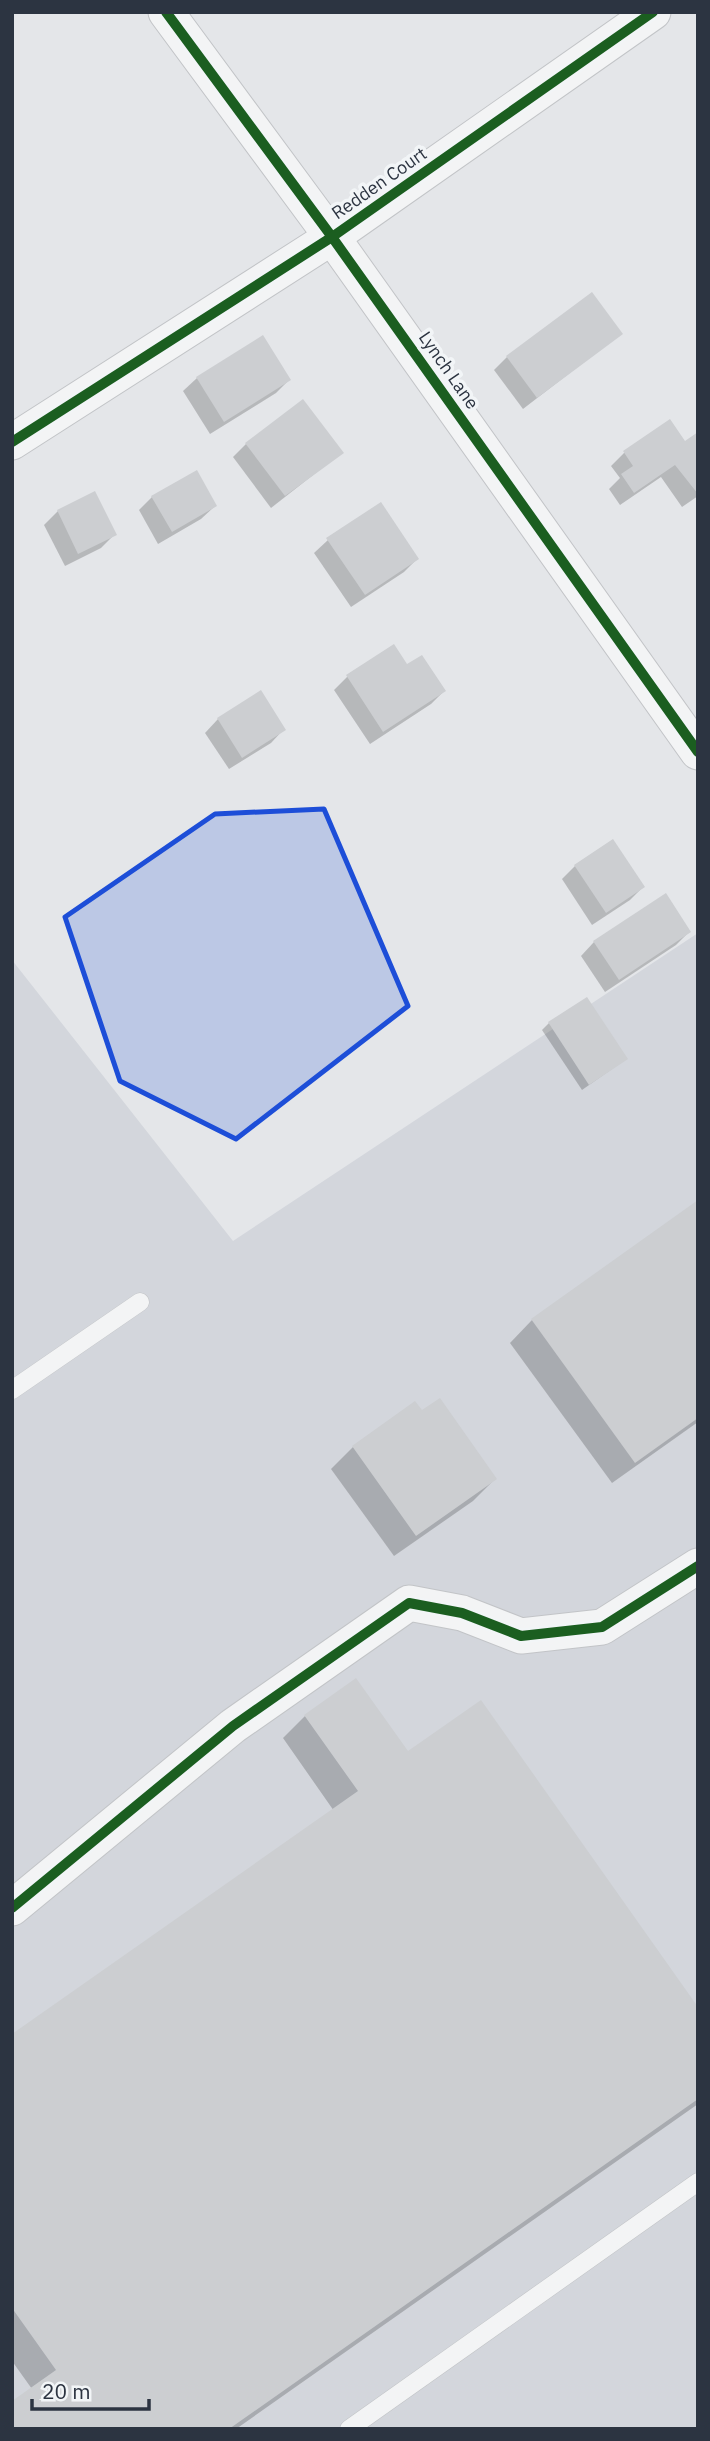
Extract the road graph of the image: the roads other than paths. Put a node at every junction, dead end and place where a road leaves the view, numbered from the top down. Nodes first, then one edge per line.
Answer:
1 (166, 12) edge
2 (653, 12) edge
3 (332, 237) junction
4 (12, 442) edge
5 (698, 752) edge
6 (140, 1302) dead end
7 (12, 1390) edge
8 (698, 1566) edge
9 (12, 1908) edge
10 (698, 2182) edge
11 (349, 2429) edge

1 - 3 street, Lynch Lane
2 - 3 street, Redden Court
3 - 4 street, Redden Court
3 - 5 street, Lynch Lane
6 - 7 lane
8 - 9 street
10 - 11 lane

